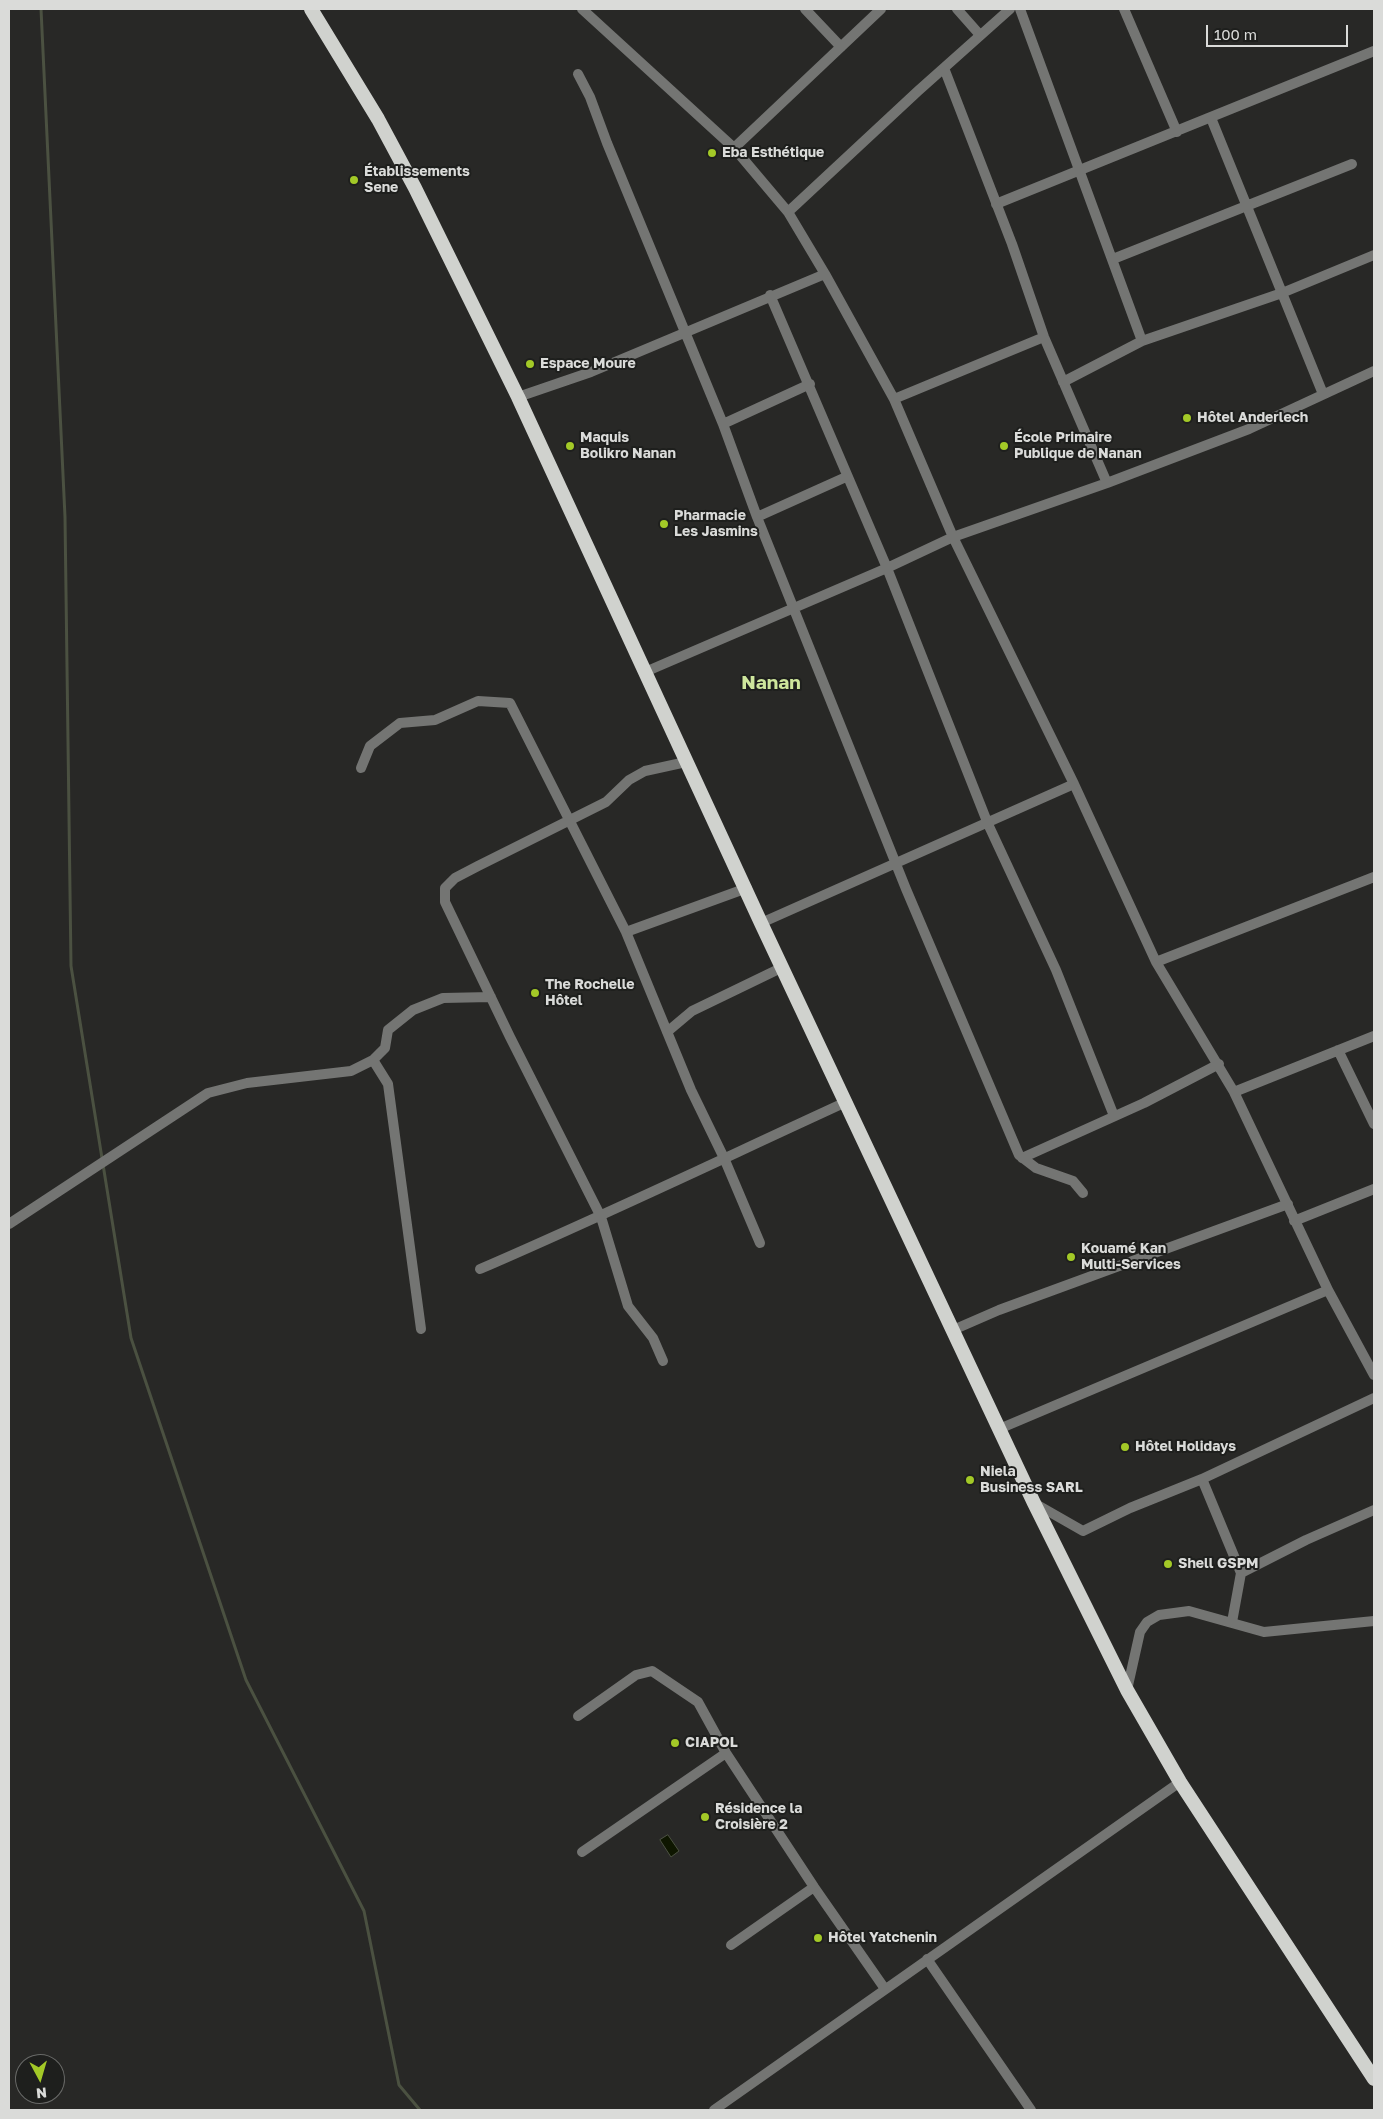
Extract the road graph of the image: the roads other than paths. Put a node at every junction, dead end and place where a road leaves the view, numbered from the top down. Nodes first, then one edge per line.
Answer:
1 (311, 9) edge
2 (582, 9) edge
3 (805, 9) edge
4 (881, 9) edge
5 (956, 9) edge
6 (1010, 9) edge
7 (1020, 9) edge
8 (1124, 9) edge
9 (980, 35) junction
10 (841, 47) junction
11 (1374, 51) edge
12 (944, 68) junction
13 (578, 74) dead end
14 (1211, 118) junction
15 (1177, 132) junction
16 (734, 148) junction
17 (1352, 164) dead end
18 (1080, 170) junction
19 (996, 204) junction
20 (1247, 206) junction
21 (788, 212) junction
22 (1374, 256) edge
23 (1113, 259) junction
24 (825, 274) junction
25 (1282, 292) junction
26 (770, 295) junction
27 (685, 334) junction
28 (1044, 337) junction
29 (1142, 341) junction
30 (1374, 371) edge
31 (1063, 382) junction
32 (810, 384) junction
33 (1323, 394) junction
34 (518, 396) junction
35 (894, 399) junction
36 (723, 424) junction
37 (846, 477) junction
38 (1107, 482) junction
39 (757, 517) junction
40 (953, 537) junction
41 (886, 568) junction
42 (794, 610) junction
43 (645, 672) junction
44 (686, 762) junction
45 (361, 768) dead end
46 (1074, 784) junction
47 (568, 820) junction
48 (988, 824) junction
49 (896, 863) junction
50 (1374, 877) edge
51 (746, 888) junction
52 (761, 923) junction
53 (626, 932) junction
54 (1156, 962) junction
55 (783, 967) junction
56 (491, 997) junction
57 (667, 1032) junction
58 (1374, 1036) edge
59 (1338, 1050) junction
60 (373, 1060) junction
61 (1219, 1064) junction
62 (1234, 1092) junction
63 (846, 1102) junction
64 (1114, 1116) junction
65 (1374, 1124) edge
66 (724, 1158) junction
67 (1022, 1158) junction
68 (1374, 1189) edge
69 (1082, 1193) dead end
70 (1288, 1204) junction
71 (601, 1217) junction
72 (1294, 1220) junction
73 (9, 1224) edge
74 (760, 1243) dead end
75 (480, 1269) dead end
76 (1328, 1290) junction
77 (421, 1329) dead end
78 (952, 1330) junction
79 (663, 1362) dead end
80 (1374, 1375) edge
81 (1374, 1398) edge
82 (999, 1429) junction
83 (1202, 1479) junction
84 (1034, 1502) junction
85 (1374, 1510) edge
86 (1241, 1573) junction
87 (1374, 1621) edge
88 (1232, 1622) junction
89 (1127, 1690) junction
90 (578, 1716) dead end
91 (726, 1753) junction
92 (1180, 1782) junction
93 (582, 1852) dead end
94 (814, 1887) junction
95 (732, 1945) dead end
96 (927, 1960) junction
97 (885, 1989) junction
98 (1374, 2079) edge
99 (714, 2110) edge
100 (1032, 2110) edge

1 - 34 highway
2 - 16 street
3 - 10 street
4 - 10 street
5 - 9 street
6 - 9 street
7 - 18 street
8 - 15 street
9 - 12 street
10 - 16 street
11 - 14 street
12 - 19 street
12 - 21 street
13 - 27 street
14 - 15 street
14 - 20 street
15 - 18 street
16 - 21 street
17 - 20 street
18 - 19 street
18 - 23 street
19 - 28 street
20 - 23 street
20 - 25 street
21 - 24 street
22 - 25 street
23 - 29 street
24 - 26 street
24 - 35 street
25 - 29 street
25 - 33 street
26 - 27 street
26 - 32 street
27 - 34 street
27 - 36 street
28 - 31 street
28 - 35 street
29 - 31 street
30 - 33 street
31 - 38 street
32 - 36 street
32 - 37 street
33 - 38 street
34 - 43 highway
35 - 40 street
36 - 39 street
37 - 39 street
37 - 41 street
38 - 40 street
39 - 42 street
40 - 41 street
40 - 46 street
41 - 42 street
41 - 48 street
42 - 43 street
42 - 49 street
43 - 44 highway
44 - 47 street
44 - 51 highway
45 - 47 street
46 - 48 street
46 - 54 street
47 - 53 street
47 - 56 street
48 - 49 street
48 - 64 street
49 - 52 street
49 - 67 street
50 - 54 street
51 - 52 highway
51 - 53 street
52 - 55 highway
53 - 57 street
54 - 61 street
55 - 57 street
55 - 63 highway
56 - 60 street
56 - 71 street
57 - 66 street
58 - 59 street
59 - 62 street
59 - 65 street
60 - 73 street
60 - 77 street
61 - 62 street
61 - 64 street
62 - 70 street
63 - 66 street
63 - 78 highway
64 - 67 street
66 - 71 street
66 - 74 street
67 - 69 street
68 - 72 street
70 - 72 street
70 - 78 street
71 - 75 street
71 - 79 street
72 - 76 street
76 - 80 street
76 - 82 street
78 - 82 highway
81 - 83 street
82 - 84 highway
83 - 84 street
83 - 86 street
84 - 89 highway
85 - 86 street
86 - 88 street
87 - 88 street
88 - 89 street
89 - 92 highway
90 - 91 street
91 - 93 street
91 - 94 street
92 - 96 street
92 - 98 highway
94 - 95 street
94 - 97 street
96 - 97 street
96 - 100 street
97 - 99 street

